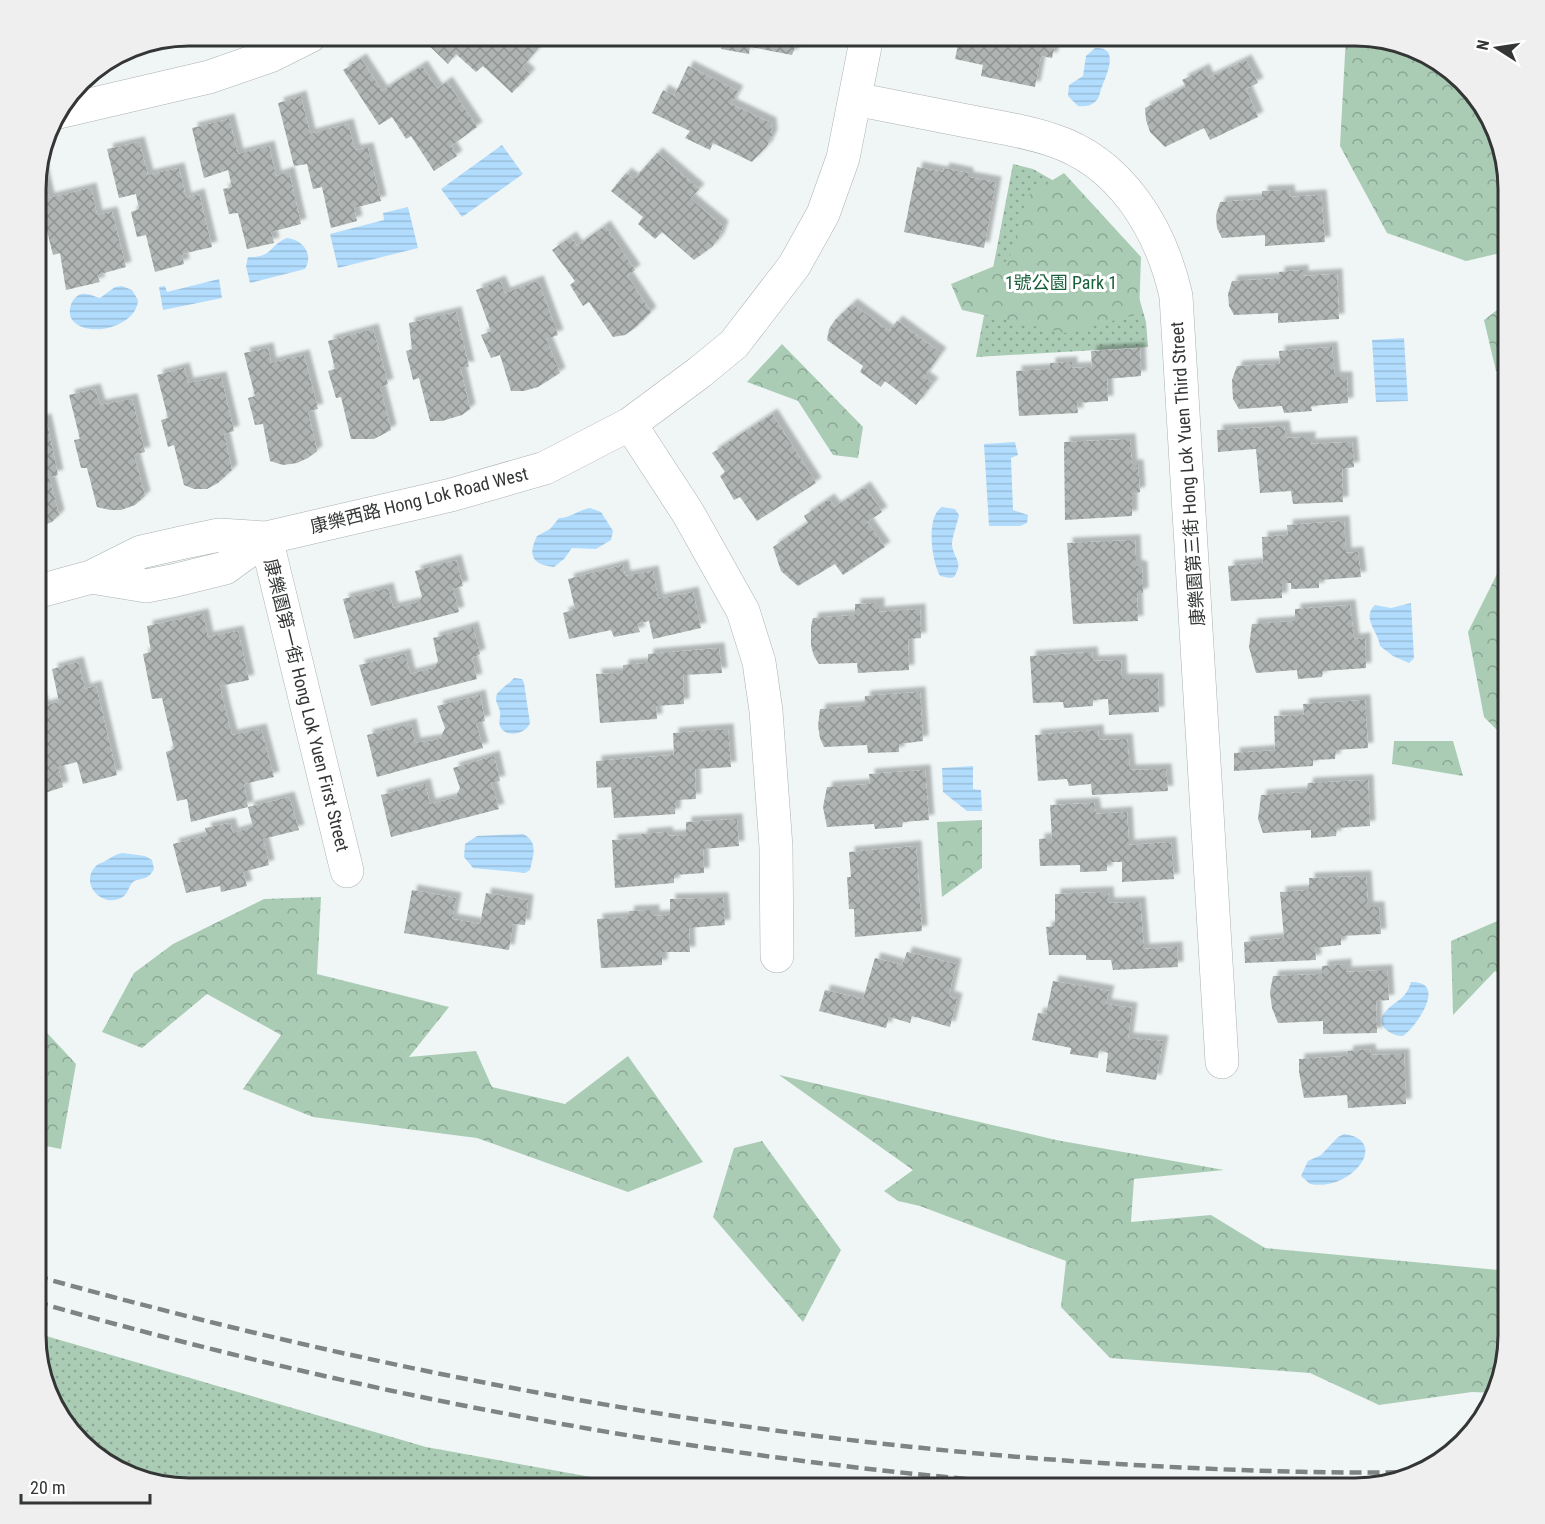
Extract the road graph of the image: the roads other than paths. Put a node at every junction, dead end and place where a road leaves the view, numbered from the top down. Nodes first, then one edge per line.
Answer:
1 (288, 47) edge
2 (865, 47) edge
3 (855, 99) junction
4 (72, 109) edge
5 (630, 424) junction
6 (266, 538) junction
7 (47, 589) edge
8 (347, 871) dead end
9 (777, 956) dead end
10 (1222, 1062) dead end

1 - 4 street
2 - 3 street, 康樂西路 Hong Lok Road West
3 - 5 street, 康樂西路 Hong Lok Road West
3 - 10 street, 康樂園第三街 Hong Lok Yuen Third Street
5 - 6 street, 康樂西路 Hong Lok Road West
5 - 9 street
6 - 7 street, 康樂西路 Hong Lok Road West
6 - 8 street, 康樂園第一街 Hong Lok Yuen First Street

